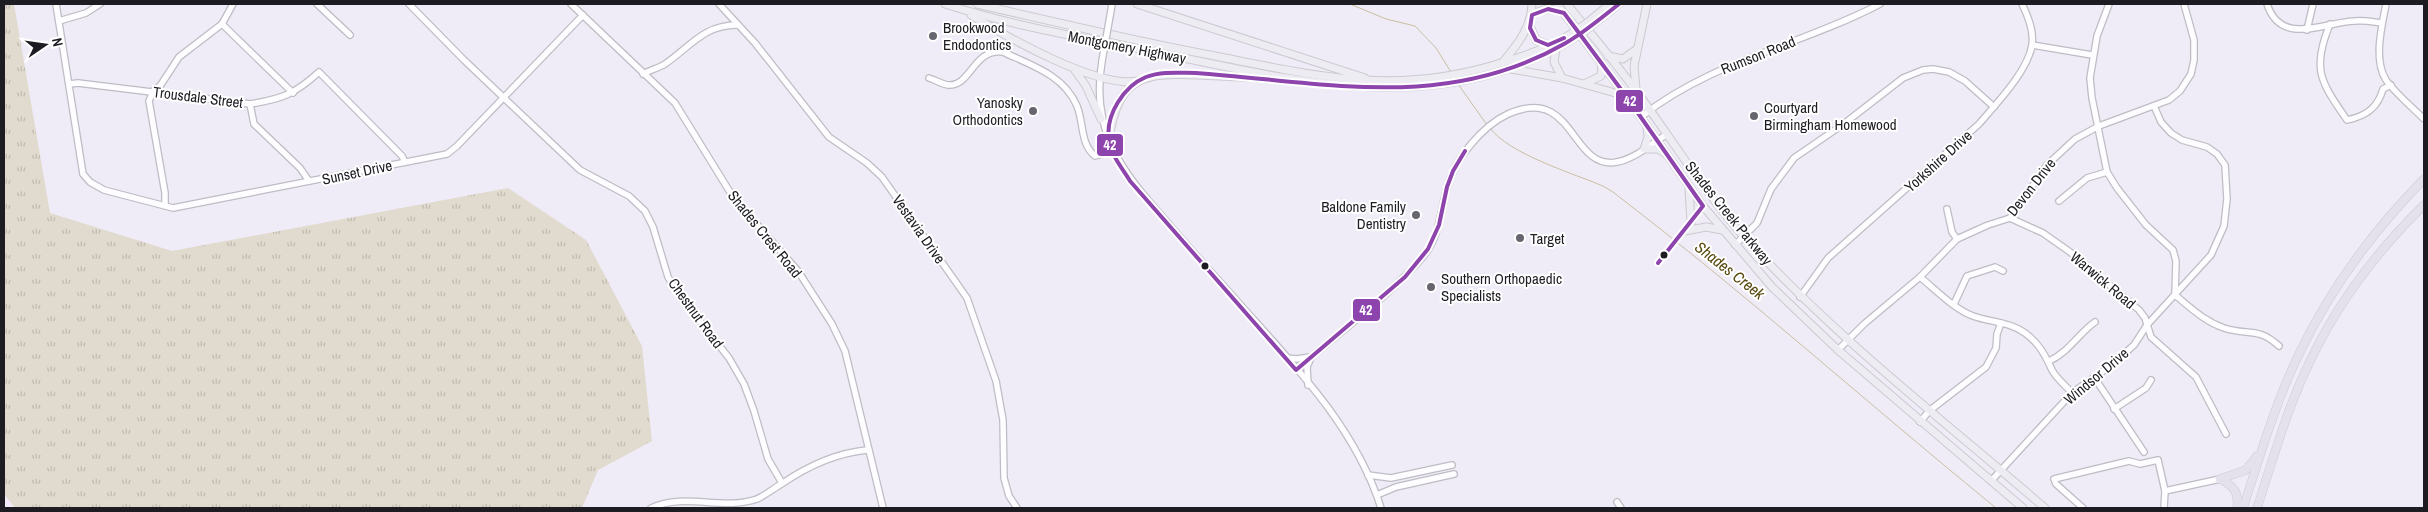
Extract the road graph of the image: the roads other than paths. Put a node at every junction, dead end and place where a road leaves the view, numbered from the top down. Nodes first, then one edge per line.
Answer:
1 (56, 4) edge
2 (100, 4) edge
3 (233, 4) edge
4 (317, 4) edge
5 (409, 4) edge
6 (571, 4) edge
7 (719, 4) edge
8 (945, 4) edge
9 (977, 4) edge
10 (1112, 4) edge
11 (1137, 4) edge
12 (1532, 4) edge
13 (1557, 4) edge
14 (1567, 4) edge
15 (1619, 4) edge
16 (1639, 4) edge
17 (1648, 4) edge
18 (1880, 4) edge
19 (2022, 4) edge
20 (2109, 4) edge
21 (2184, 4) edge
22 (2267, 4) edge
23 (2313, 4) edge
24 (2386, 4) edge
25 (1608, 6) edge
26 (960, 9) junction
27 (1564, 13) junction
28 (582, 15) junction
29 (1532, 15) junction
30 (1644, 15) junction
31 (58, 21) junction
32 (2382, 23) junction
33 (222, 24) junction
34 (1529, 24) junction
35 (2330, 24) junction
36 (737, 25) junction
37 (1589, 25) junction
38 (2307, 30) junction
39 (1575, 32) junction
40 (350, 35) dead end
41 (1548, 45) junction
42 (2032, 45) junction
43 (1638, 48) junction
44 (1556, 49) junction
45 (2092, 55) junction
46 (1608, 56) junction
47 (1502, 63) junction
48 (1602, 64) junction
49 (1074, 68) junction
50 (1510, 69) junction
51 (1487, 72) junction
52 (643, 74) junction
53 (1099, 77) junction
54 (929, 78) dead end
55 (1562, 78) junction
56 (1288, 79) junction
57 (1138, 81) junction
58 (1377, 82) junction
59 (1585, 83) junction
60 (69, 84) junction
61 (1415, 84) junction
62 (2391, 85) junction
63 (153, 91) junction
64 (1637, 91) junction
65 (293, 93) junction
66 (1626, 96) junction
67 (504, 98) junction
68 (250, 104) junction
69 (2154, 106) junction
70 (1994, 107) junction
71 (1650, 110) junction
72 (1641, 116) junction
73 (1102, 119) junction
74 (2424, 119) edge
75 (1647, 126) junction
76 (2099, 126) junction
77 (1667, 134) junction
78 (1109, 139) junction
79 (1658, 140) junction
80 (1644, 149) junction
81 (1113, 151) junction
82 (1668, 155) junction
83 (405, 162) junction
84 (2108, 172) junction
85 (2424, 179) edge
86 (309, 181) junction
87 (1688, 186) junction
88 (2059, 201) dead end
89 (165, 205) junction
90 (2424, 206) edge
91 (1947, 209) dead end
92 (2010, 218) junction
93 (1691, 224) dead end
94 (1722, 230) junction
95 (1685, 231) dead end
96 (1744, 236) junction
97 (1957, 239) junction
98 (1735, 245) junction
99 (2002, 271) dead end
100 (1920, 277) junction
101 (2175, 295) junction
102 (1800, 297) junction
103 (1954, 304) junction
104 (2095, 322) dead end
105 (2002, 323) junction
106 (2147, 326) junction
107 (1847, 341) junction
108 (2279, 346) dead end
109 (1838, 350) junction
110 (1312, 356) junction
111 (1286, 358) junction
112 (2049, 361) junction
113 (1296, 370) junction
114 (2094, 377) junction
115 (2152, 380) dead end
116 (1308, 385) junction
117 (2072, 393) junction
118 (2114, 409) junction
119 (1929, 410) junction
120 (1920, 422) junction
121 (2226, 434) dead end
122 (2263, 448) junction
123 (868, 450) junction
124 (2144, 452) dead end
125 (1452, 465) dead end
126 (2001, 470) junction
127 (1454, 474) dead end
128 (1368, 475) junction
129 (2220, 479) junction
130 (1991, 481) junction
131 (782, 483) junction
132 (2165, 491) junction
133 (1377, 495) junction
134 (1617, 502) dead end
135 (651, 508) edge
136 (883, 508) edge
137 (1017, 508) edge
138 (1381, 508) edge
139 (1621, 508) edge
140 (2023, 508) edge
141 (2045, 508) edge
142 (2083, 508) edge
143 (2164, 508) edge
144 (2238, 508) edge
145 (2243, 508) edge
146 (2257, 508) edge

1 - 31 street
2 - 31 street
3 - 33 street
4 - 40 street
5 - 67 street, Chestnut Road
6 - 28 street, Shades Crest Road
7 - 36 street, Vestavia Drive
8 - 26 main road, Montgomery Highway
9 - 58 main road, Montgomery Highway
10 - 53 street, bridge
11 - 58 main road
12 - 29 main road
13 - 27 main road
14 - 46 main road, Shades Creek Parkway
15 - 37 main road, Montgomery Highway
16 - 30 main road
17 - 30 main road
18 - 71 street, Rumson Road
19 - 42 street
20 - 45 street
21 - 69 street, Devon Drive
22 - 38 street
23 - 38 street
24 - 32 street
25 - 37 main road, Montgomery Highway
26 - 49 main road
26 - 56 main road, Montgomery Highway
27 - 29 main road
27 - 39 main road
28 - 52 street, Shades Crest Road
28 - 67 street, Sunset Drive
29 - 34 main road
30 - 43 main road
31 - 60 street
32 - 35 street
32 - 62 street
33 - 63 street
33 - 65 street
34 - 41 main road
34 - 47 main road
35 - 38 street
35 - 62 street
36 - 52 street
36 - 137 street, Vestavia Drive
37 - 39 main road, Montgomery Highway, bridge
39 - 41 main road, Montgomery Highway
39 - 44 main road, Montgomery Highway
39 - 48 main road, Shades Creek Parkway
41 - 47 main road, Montgomery Highway
42 - 45 street
42 - 70 street, Yorkshire Drive
43 - 46 main road
43 - 64 main road
44 - 50 main road, Montgomery Highway
44 - 55 main road
45 - 76 street
46 - 64 main road, Shades Creek Parkway
47 - 51 main road, Montgomery Highway
48 - 59 main road
48 - 66 main road, Shades Creek Parkway
49 - 53 main road
49 - 73 main road
50 - 51 main road, Montgomery Highway
50 - 55 main road
51 - 61 main road, Montgomery Highway
52 - 123 street, Shades Crest Road
53 - 57 main road
53 - 73 street
54 - 81 street
55 - 59 main road
56 - 57 main road
56 - 61 main road, Montgomery Highway
57 - 78 main road
58 - 61 main road, Montgomery Highway
59 - 66 main road
60 - 63 street, Trousdale Street
60 - 89 street, Sunset Drive
62 - 74 street
63 - 68 street, Trousdale Street
63 - 89 street
64 - 71 main road, Shades Creek Parkway
65 - 68 street, Trousdale Street
65 - 83 street, Trousdale Street
66 - 72 main road, Shades Creek Parkway
67 - 83 street, Sunset Drive
67 - 131 street, Chestnut Road
68 - 86 street
69 - 76 street, Devon Drive
69 - 101 street, Windsor Drive
70 - 96 street
70 - 102 street, Yorkshire Drive
71 - 72 street, Rumson Road
71 - 77 main road, Shades Creek Parkway
72 - 75 main road, Shades Creek Parkway
73 - 78 street
75 - 79 main road, Shades Creek Parkway
75 - 80 main road
76 - 84 street
76 - 92 street, Devon Drive
77 - 79 street
77 - 96 main road, Shades Creek Parkway
78 - 81 street
79 - 80 street
79 - 82 main road, Shades Creek Parkway
80 - 82 main road
80 - 110 street
81 - 111 street
82 - 87 main road, Shades Creek Parkway
83 - 86 street, Sunset Drive
84 - 88 street
84 - 101 street
85 - 122 highway
86 - 89 street, Sunset Drive
87 - 93 main road
87 - 94 main road, Shades Creek Parkway
90 - 146 highway
91 - 97 street
92 - 97 street, Devon Drive
92 - 106 street, Warwick Road
94 - 95 main road
94 - 98 main road, Shades Creek Parkway
96 - 98 street
96 - 102 main road, Shades Creek Parkway
97 - 100 street, Devon Drive
98 - 109 main road, Shades Creek Parkway
99 - 103 street
100 - 103 street
100 - 107 street, Devon Drive
101 - 106 street, Windsor Drive
101 - 108 street
102 - 107 main road, Shades Creek Parkway
103 - 105 street
104 - 112 street
105 - 112 street
105 - 119 street
106 - 114 street, Windsor Drive
106 - 121 street, Warwick Road
107 - 109 street
107 - 119 main road, Shades Creek Parkway
109 - 120 main road, Shades Creek Parkway
110 - 111 street
110 - 113 street
110 - 116 street
111 - 113 street
112 - 117 street
113 - 116 street
114 - 117 street, Windsor Drive
114 - 118 street
115 - 118 street
116 - 128 street
117 - 126 street, Windsor Drive
118 - 124 street
119 - 120 street
119 - 126 main road, Shades Creek Parkway
120 - 130 main road, Shades Creek Parkway
122 - 129 highway
122 - 145 highway
123 - 131 street
123 - 136 street, Shades Crest Road
125 - 128 street
126 - 130 street
126 - 141 main road, Shades Creek Parkway
127 - 133 street
128 - 133 street
129 - 132 street
129 - 144 highway
130 - 140 main road, Shades Creek Parkway
131 - 135 street
132 - 142 street
132 - 143 street
133 - 138 street
134 - 139 street

